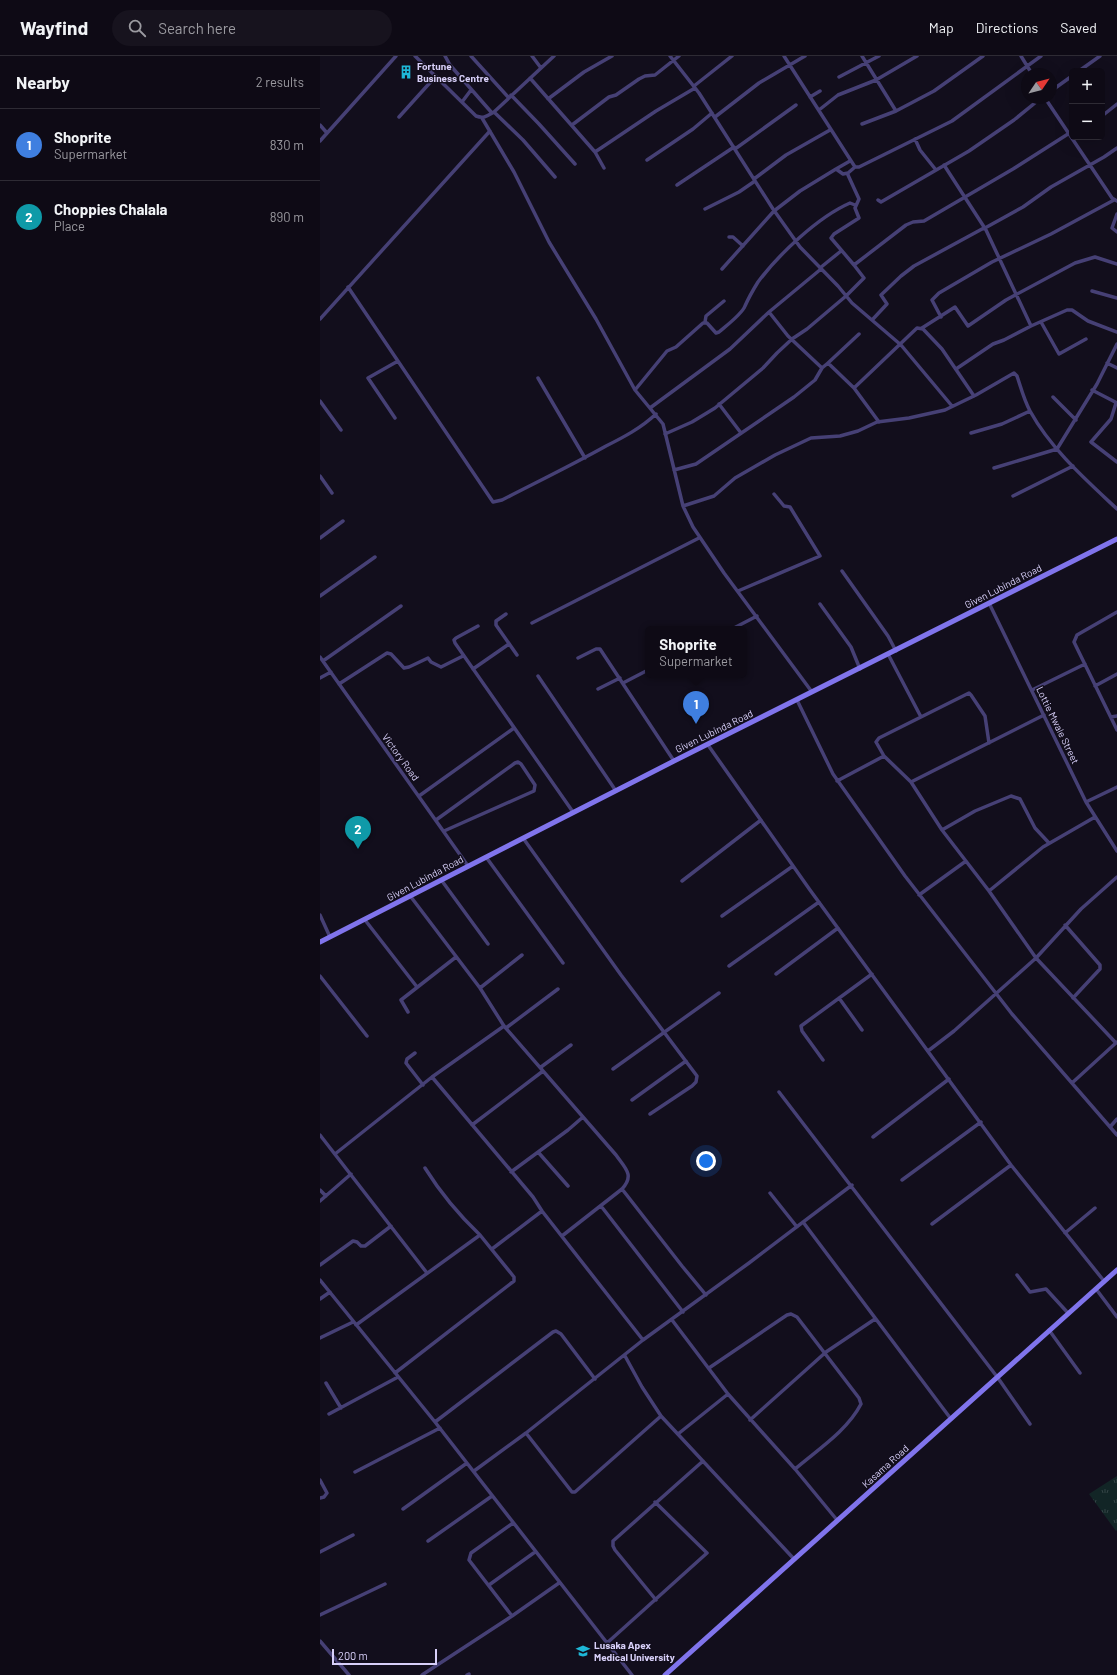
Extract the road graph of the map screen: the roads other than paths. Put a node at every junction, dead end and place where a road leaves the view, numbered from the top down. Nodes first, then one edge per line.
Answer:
1 (396, 56) edge
2 (415, 56) edge
3 (445, 56) edge
4 (471, 56) edge
5 (532, 56) edge
6 (554, 56) edge
7 (612, 56) edge
8 (670, 56) edge
9 (679, 56) edge
10 (732, 56) edge
11 (784, 56) edge
12 (805, 56) edge
13 (862, 56) edge
14 (879, 56) edge
15 (917, 56) edge
16 (983, 56) edge
17 (1021, 56) edge
18 (1041, 56) edge
19 (1100, 56) edge
20 (674, 60) junction
21 (866, 63) junction
22 (790, 65) junction
23 (1028, 66) junction
24 (541, 68) junction
25 (1083, 68) edge
26 (436, 76) junction
27 (839, 77) dead end
28 (530, 78) junction
29 (1069, 78) edge
30 (876, 80) junction
31 (695, 87) junction
32 (1057, 87) edge
33 (471, 90) junction
34 (820, 91) dead end
35 (510, 97) junction
36 (810, 97) junction
37 (548, 99) junction
38 (462, 102) junction
39 (1034, 104) edge
40 (1049, 104) edge
41 (1117, 104) edge
42 (796, 105) dead end
43 (818, 110) junction
44 (896, 111) junction
45 (493, 113) junction
46 (1105, 114) edge
47 (713, 115) junction
48 (399, 117) dead end
49 (482, 118) junction
50 (862, 124) dead end
51 (320, 125) edge
52 (572, 125) junction
53 (830, 130) junction
54 (490, 131) junction
55 (327, 133) junction
56 (1069, 134) edge
57 (1069, 136) edge
58 (915, 139) junction
59 (1073, 140) edge
60 (320, 141) edge
61 (735, 148) junction
62 (1117, 148) edge
63 (595, 152) junction
64 (647, 160) dead end
65 (850, 161) junction
66 (575, 164) dead end
67 (1090, 164) junction
68 (944, 165) junction
69 (855, 167) junction
70 (604, 168) dead end
71 (836, 169) junction
72 (936, 170) junction
73 (848, 173) junction
74 (555, 177) dead end
75 (755, 180) junction
76 (677, 185) dead end
77 (965, 196) junction
78 (878, 200) dead end
79 (1116, 201) edge
80 (855, 205) junction
81 (705, 209) dead end
82 (774, 211) junction
83 (1117, 214) edge
84 (985, 228) junction
85 (1117, 232) edge
86 (729, 237) dead end
87 (796, 242) junction
88 (743, 246) junction
89 (841, 251) junction
90 (1000, 259) junction
91 (854, 264) junction
92 (1117, 264) edge
93 (820, 268) junction
94 (722, 269) dead end
95 (348, 287) junction
96 (1092, 291) dead end
97 (1016, 295) junction
98 (846, 296) junction
99 (1117, 298) edge
100 (724, 301) dead end
101 (769, 312) junction
102 (941, 317) junction
103 (320, 318) edge
104 (873, 319) junction
105 (705, 322) junction
106 (1041, 322) junction
107 (1031, 326) junction
108 (922, 328) junction
109 (1117, 332) edge
110 (859, 334) dead end
111 (1086, 338) dead end
112 (792, 339) junction
113 (899, 343) junction
114 (1117, 344) edge
115 (398, 361) junction
116 (828, 363) junction
117 (1107, 363) junction
118 (822, 368) junction
119 (1117, 368) edge
120 (956, 369) junction
121 (538, 378) dead end
122 (854, 388) junction
123 (635, 390) junction
124 (1092, 390) junction
125 (974, 396) junction
126 (1053, 397) dead end
127 (320, 400) edge
128 (1116, 403) edge
129 (719, 404) junction
130 (952, 406) junction
131 (650, 408) junction
132 (1030, 411) junction
133 (656, 414) junction
134 (396, 418) dead end
135 (1076, 420) junction
136 (879, 422) junction
137 (341, 430) dead end
138 (741, 433) junction
139 (971, 433) dead end
140 (665, 434) junction
141 (1057, 449) junction
142 (585, 458) junction
143 (1117, 462) edge
144 (1072, 466) junction
145 (994, 468) dead end
146 (674, 470) junction
147 (320, 476) edge
148 (332, 493) dead end
149 (774, 494) dead end
150 (1013, 496) dead end
151 (683, 506) junction
152 (1117, 509) edge
153 (343, 521) dead end
154 (320, 538) edge
155 (700, 538) junction
156 (1117, 539) edge
157 (375, 557) dead end
158 (842, 571) dead end
159 (738, 591) junction
160 (320, 596) edge
161 (989, 603) junction
162 (820, 604) dead end
163 (401, 606) dead end
164 (1117, 612) edge
165 (506, 614) dead end
166 (757, 616) junction
167 (532, 623) dead end
168 (478, 626) dead end
169 (738, 626) edge
170 (509, 644) junction
171 (896, 651) junction
172 (888, 654) junction
173 (516, 655) dead end
174 (463, 656) junction
175 (320, 657) edge
176 (578, 658) dead end
177 (323, 661) junction
178 (1085, 664) junction
179 (473, 669) junction
180 (860, 669) junction
181 (331, 672) junction
182 (645, 672) edge
183 (1117, 674) edge
184 (538, 676) dead end
185 (320, 678) edge
186 (620, 678) junction
187 (623, 683) junction
188 (339, 684) junction
189 (1095, 686) junction
190 (598, 689) dead end
191 (1032, 690) junction
192 (812, 692) junction
193 (797, 700) junction
194 (1044, 715) junction
195 (1117, 716) edge
196 (921, 717) junction
197 (1111, 717) junction
198 (514, 728) junction
199 (1117, 730) edge
200 (989, 743) junction
201 (708, 745) junction
202 (884, 756) junction
203 (674, 761) junction
204 (837, 781) junction
205 (911, 782) junction
206 (1117, 787) edge
207 (616, 791) junction
208 (419, 796) junction
209 (1086, 802) junction
210 (574, 812) junction
211 (1095, 817) junction
212 (436, 820) junction
213 (761, 820) junction
214 (942, 830) junction
215 (444, 831) junction
216 (523, 838) junction
217 (1049, 843) junction
218 (1117, 851) edge
219 (486, 857) junction
220 (966, 861) junction
221 (468, 866) junction
222 (793, 866) junction
223 (1117, 877) edge
224 (442, 880) junction
225 (682, 881) dead end
226 (988, 891) junction
227 (919, 895) junction
228 (411, 897) junction
229 (819, 902) junction
230 (320, 915) edge
231 (722, 916) dead end
232 (365, 920) junction
233 (1065, 925) junction
234 (838, 928) junction
235 (330, 937) junction
236 (320, 942) edge
237 (488, 944) dead end
238 (522, 955) dead end
239 (456, 957) junction
240 (1036, 958) junction
241 (563, 963) dead end
242 (729, 966) dead end
243 (776, 974) dead end
244 (872, 974) junction
245 (320, 976) edge
246 (417, 987) junction
247 (480, 988) junction
248 (558, 989) dead end
249 (719, 992) dead end
250 (995, 993) junction
251 (839, 998) junction
252 (1073, 998) junction
253 (408, 1012) dead end
254 (505, 1027) junction
255 (862, 1030) dead end
256 (664, 1032) junction
257 (367, 1036) dead end
258 (1116, 1042) edge
259 (571, 1045) dead end
260 (928, 1051) junction
261 (415, 1052) dead end
262 (823, 1060) dead end
263 (686, 1061) junction
264 (542, 1069) junction
265 (613, 1070) dead end
266 (432, 1077) junction
267 (949, 1079) junction
268 (1072, 1083) junction
269 (423, 1085) junction
270 (779, 1092) dead end
271 (632, 1100) dead end
272 (650, 1114) dead end
273 (583, 1117) junction
274 (1117, 1119) edge
275 (981, 1122) junction
276 (472, 1125) junction
277 (1110, 1127) junction
278 (1117, 1134) edge
279 (320, 1135) edge
280 (873, 1137) dead end
281 (538, 1152) junction
282 (335, 1154) junction
283 (1011, 1165) junction
284 (425, 1168) dead end
285 (511, 1172) junction
286 (351, 1174) junction
287 (902, 1180) dead end
288 (852, 1185) junction
289 (568, 1186) dead end
290 (622, 1189) junction
291 (320, 1190) edge
292 (770, 1193) dead end
293 (326, 1196) junction
294 (320, 1201) edge
295 (601, 1206) junction
296 (1095, 1208) dead end
297 (542, 1210) junction
298 (803, 1222) junction
299 (932, 1224) dead end
300 (391, 1226) junction
301 (797, 1227) junction
302 (1065, 1233) junction
303 (480, 1235) junction
304 (562, 1236) junction
305 (492, 1249) junction
306 (320, 1264) edge
307 (1117, 1270) edge
308 (427, 1273) junction
309 (1018, 1275) dead end
310 (320, 1280) edge
311 (1104, 1281) junction
312 (1096, 1289) junction
313 (330, 1292) junction
314 (706, 1294) junction
315 (320, 1298) edge
316 (683, 1312) junction
317 (1068, 1313) junction
318 (1117, 1317) edge
319 (875, 1319) junction
320 (672, 1320) junction
321 (354, 1323) junction
322 (1049, 1330) junction
323 (320, 1338) edge
324 (643, 1340) junction
325 (826, 1352) junction
326 (625, 1356) junction
327 (709, 1368) junction
328 (395, 1373) junction
329 (1080, 1373) dead end
330 (398, 1377) junction
331 (998, 1378) junction
332 (595, 1379) junction
333 (326, 1384) dead end
334 (728, 1394) junction
335 (341, 1408) junction
336 (329, 1414) dead end
337 (661, 1416) junction
338 (951, 1419) junction
339 (750, 1420) junction
340 (435, 1422) junction
341 (1030, 1424) dead end
342 (440, 1428) junction
343 (526, 1433) junction
344 (678, 1434) junction
345 (703, 1461) junction
346 (467, 1463) junction
347 (795, 1469) junction
348 (355, 1472) dead end
349 (474, 1472) junction
350 (320, 1480) edge
351 (492, 1496) junction
352 (320, 1498) edge
353 (655, 1502) junction
354 (404, 1509) dead end
355 (837, 1520) junction
356 (513, 1523) junction
357 (353, 1535) dead end
358 (428, 1541) dead end
359 (320, 1552) edge
360 (535, 1552) junction
361 (794, 1559) junction
362 (559, 1583) junction
363 (385, 1584) dead end
364 (489, 1585) junction
365 (656, 1600) junction
366 (320, 1615) edge
367 (512, 1616) junction
368 (320, 1641) edge
369 (607, 1643) junction
370 (349, 1675) edge
371 (422, 1675) edge
372 (632, 1675) edge
373 (665, 1675) edge

1 - 55 street
2 - 26 street
3 - 33 street
4 - 35 street
5 - 24 street
6 - 24 street
7 - 37 street
8 - 20 street
9 - 20 street
10 - 31 street
11 - 22 street
12 - 22 street
13 - 21 street
14 - 21 street
15 - 30 street
16 - 44 street
17 - 23 street
18 - 23 street
19 - 25 street
20 - 31 street
20 - 52 street
21 - 27 street
21 - 30 street
22 - 36 street
22 - 47 street
23 - 58 street
24 - 28 street
26 - 38 street
26 - 48 street
28 - 35 street
28 - 37 street
29 - 32 street
30 - 43 street
30 - 44 street
31 - 47 street
31 - 63 street
33 - 38 street
33 - 45 street
34 - 36 street
35 - 45 street
35 - 66 street
36 - 43 street
37 - 52 street
38 - 49 street
39 - 68 street
40 - 56 street
41 - 46 street
42 - 61 street
43 - 53 street
44 - 50 street
45 - 49 street
45 - 74 street
47 - 61 street
47 - 64 street
49 - 54 street
51 - 55 street
52 - 63 street
53 - 65 street
53 - 75 street
54 - 95 street
54 - 123 street
55 - 60 street
57 - 77 street
58 - 69 street
58 - 72 street
59 - 67 street
61 - 75 street
61 - 76 street
62 - 67 street
63 - 70 street
65 - 69 street
65 - 71 street
67 - 79 street
67 - 84 street
68 - 72 street
68 - 77 street
69 - 73 street
71 - 73 street
71 - 82 street
72 - 78 street
73 - 80 street
75 - 81 street
75 - 82 street
77 - 84 street
77 - 91 street
79 - 90 street
80 - 87 street
80 - 89 street
82 - 87 street
82 - 88 street
83 - 85 street
84 - 90 street
84 - 104 street
86 - 88 street
87 - 93 street
87 - 105 street
88 - 94 street
89 - 91 street
89 - 93 street
90 - 97 street
90 - 102 street
91 - 98 street
92 - 97 street
93 - 98 street
93 - 101 street
95 - 103 street
95 - 115 street
96 - 99 street
97 - 102 street
97 - 107 street
98 - 104 street
98 - 112 street
100 - 105 street
101 - 112 street
101 - 131 street
102 - 108 street
104 - 113 street
105 - 123 street
106 - 107 street
106 - 109 street
106 - 111 street
107 - 120 street
108 - 113 street
108 - 120 street
110 - 116 street
112 - 118 street
112 - 129 street
113 - 122 street
113 - 130 street
114 - 117 street
115 - 134 street
115 - 142 street
116 - 118 street
116 - 122 street
117 - 119 street
117 - 124 street
118 - 138 street
120 - 125 street
121 - 142 street
122 - 136 street
123 - 131 street
124 - 128 street
124 - 135 street
125 - 130 street
125 - 132 street
126 - 135 street
127 - 137 street
128 - 143 street
129 - 138 street
129 - 140 street
130 - 136 street
131 - 133 street
132 - 139 street
132 - 141 street
133 - 140 street
133 - 142 street
135 - 141 street
136 - 151 street
138 - 146 street
140 - 146 street
141 - 144 street
141 - 145 street
144 - 150 street
144 - 152 street
146 - 151 street
147 - 148 street
149 - 159 street
151 - 155 street
153 - 154 street
155 - 159 street
155 - 167 street
156 - 161 street, Given Lubinda Road
157 - 160 street
158 - 171 street
159 - 166 street
161 - 171 street, Given Lubinda Road
161 - 191 street, Lottie Mwale Street
162 - 180 street
163 - 177 street
164 - 178 street
165 - 170 street
166 - 169 street
166 - 192 street
168 - 174 street
170 - 173 street
170 - 179 street
171 - 172 street, Given Lubinda Road
172 - 180 street, Given Lubinda Road
172 - 196 street
174 - 179 street
174 - 188 street
175 - 177 street, Victory Road
176 - 186 street
177 - 181 street, Victory Road
178 - 189 street
178 - 191 street
179 - 198 street
180 - 192 street, Given Lubinda Road
181 - 185 street
181 - 188 street, Victory Road
182 - 187 street
183 - 189 street
184 - 207 street
186 - 187 street
186 - 190 street
187 - 203 street
188 - 208 street, Victory Road
189 - 197 street
191 - 194 street, Lottie Mwale Street
192 - 193 street, Given Lubinda Road
193 - 201 street, Given Lubinda Road
193 - 204 street
194 - 200 street
194 - 209 street, Lottie Mwale Street
195 - 197 street
196 - 200 street
196 - 202 street
197 - 199 street
198 - 208 street
198 - 210 street
200 - 205 street
201 - 203 street, Given Lubinda Road
201 - 213 street
202 - 204 street
202 - 205 street
203 - 207 street, Given Lubinda Road
204 - 227 street
205 - 214 street
206 - 209 street
207 - 210 street, Given Lubinda Road
208 - 212 street, Victory Road
209 - 211 street, Lottie Mwale Street
210 - 216 street, Given Lubinda Road
211 - 217 street
211 - 218 street, Lottie Mwale Street
212 - 215 street, Victory Road
212 - 215 street
213 - 222 street
213 - 225 street
214 - 217 street
214 - 220 street
215 - 221 street, Victory Road
216 - 219 street, Given Lubinda Road
216 - 256 street
217 - 226 street
219 - 221 street, Given Lubinda Road
219 - 241 street
220 - 226 street
220 - 227 street
221 - 224 street, Given Lubinda Road
222 - 229 street
222 - 231 street
223 - 233 street
224 - 228 street, Given Lubinda Road
224 - 237 street
226 - 240 street
227 - 250 street
228 - 232 street, Given Lubinda Road
228 - 239 street
229 - 234 street
229 - 242 street
230 - 235 street
232 - 235 street, Given Lubinda Road
232 - 246 street
233 - 240 street
233 - 252 street
234 - 243 street
234 - 244 street
235 - 236 street, Given Lubinda Road
238 - 247 street
239 - 246 street
239 - 247 street
240 - 250 street
240 - 252 street
244 - 251 street
244 - 260 street
245 - 257 street
246 - 253 street
247 - 254 street
248 - 254 street
249 - 256 street
250 - 260 street
250 - 268 street
251 - 255 street
251 - 262 street
252 - 258 street
254 - 264 street
254 - 266 street
256 - 263 street
256 - 265 street
258 - 268 street
259 - 264 street
260 - 267 street
261 - 269 street
263 - 271 street
263 - 272 street
264 - 273 street
264 - 276 street
266 - 269 street
266 - 276 street
267 - 275 street
267 - 280 street
268 - 277 street
269 - 282 street
270 - 288 street
273 - 281 street
273 - 290 street
274 - 277 street
275 - 283 street
275 - 287 street
276 - 285 street
277 - 278 street
279 - 282 street
281 - 285 street
281 - 289 street
282 - 286 street
283 - 299 street
283 - 302 street
284 - 303 street
285 - 297 street
286 - 293 street
286 - 300 street
288 - 298 street
288 - 331 street
290 - 295 street
290 - 314 street
291 - 293 street
292 - 301 street
293 - 294 street
295 - 304 street
295 - 316 street
296 - 302 street
297 - 304 street
297 - 305 street
298 - 301 street
298 - 319 street
300 - 306 street
300 - 308 street
301 - 314 street
302 - 311 street
303 - 305 street
303 - 308 street
304 - 324 street
305 - 328 street
307 - 311 street, Kasama Road
308 - 321 street
309 - 317 street
310 - 313 street
311 - 312 street, Kasama Road
312 - 317 street, Kasama Road
312 - 318 street
313 - 315 street
313 - 321 street
314 - 316 street
316 - 320 street
317 - 322 street, Kasama Road
319 - 325 street
319 - 338 street
320 - 324 street
320 - 327 street
321 - 323 street
321 - 328 street
322 - 329 street
322 - 331 street, Kasama Road
324 - 326 street
325 - 327 street
325 - 339 street
325 - 347 street
326 - 332 street
326 - 337 street
327 - 334 street
328 - 330 street
330 - 335 street
330 - 340 street
331 - 338 street, Kasama Road
331 - 341 street
332 - 340 street
332 - 343 street
333 - 335 street
334 - 339 street
334 - 344 street
335 - 336 street
337 - 343 street
337 - 344 street
338 - 355 street, Kasama Road
339 - 347 street
340 - 342 street
342 - 346 street
342 - 348 street
343 - 349 street
344 - 345 street
345 - 353 street
345 - 361 street
346 - 349 street
346 - 354 street
347 - 355 street
349 - 351 street
350 - 352 street
351 - 356 street
351 - 358 street
353 - 365 street
353 - 365 street
355 - 361 street, Kasama Road
356 - 360 street
356 - 364 street
357 - 359 street
360 - 362 street
360 - 364 street
361 - 373 street, Kasama Road
362 - 367 street
362 - 369 street
363 - 366 street
364 - 367 street
365 - 369 street
367 - 371 street
368 - 370 street
369 - 372 street

